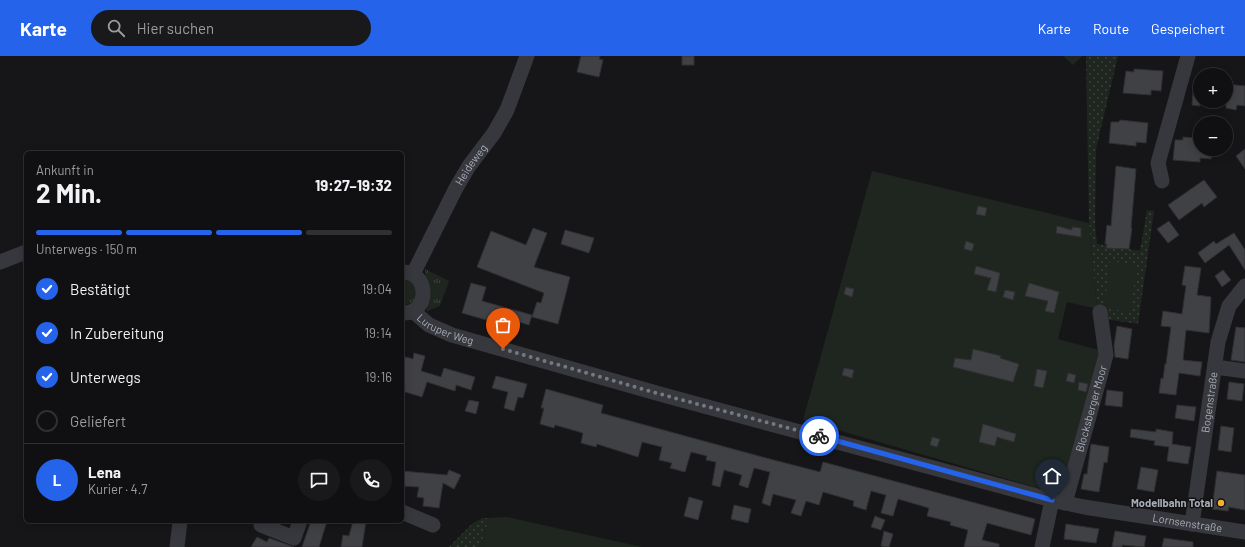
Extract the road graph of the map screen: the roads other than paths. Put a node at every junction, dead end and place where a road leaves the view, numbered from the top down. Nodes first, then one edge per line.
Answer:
1 (527, 56) edge
2 (1188, 56) edge
3 (1162, 181) dead end
4 (24, 253) edge
5 (0, 262) edge
6 (408, 273) edge
7 (1245, 286) edge
8 (408, 312) edge
9 (1100, 312) dead end
10 (1215, 367) junction
11 (1245, 371) edge
12 (804, 432) joint
13 (1059, 502) junction
14 (404, 513) edge
15 (180, 523) edge
16 (299, 523) edge
17 (1192, 524) junction
18 (261, 525) dead end
19 (433, 526) dead end
20 (1245, 532) edge
21 (177, 547) edge
22 (1042, 547) edge

1 - 6 street, Heideweg
2 - 3 street
4 - 5 street
6 - 8 street
7 - 10 street, Bogenstraße
8 - 12 street, Luruper Weg
9 - 13 street, Blocksberger Moor
10 - 11 street
10 - 17 street, Bogenstraße
12 - 13 street, Lornsenstraße
13 - 17 street, Lornsenstraße
13 - 22 street, Blocksberger Moor
14 - 19 street
15 - 21 street
16 - 18 street
17 - 20 street, Lornsenstraße

